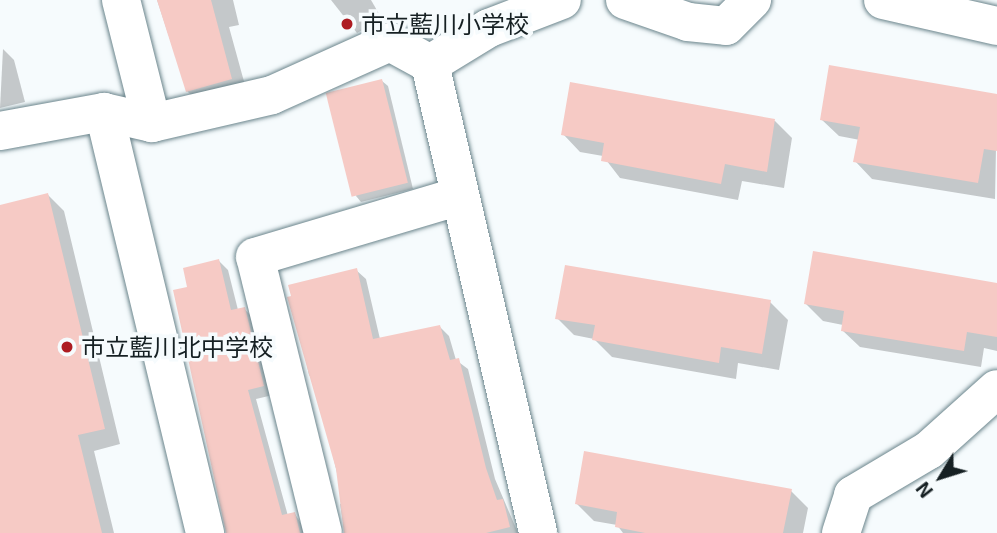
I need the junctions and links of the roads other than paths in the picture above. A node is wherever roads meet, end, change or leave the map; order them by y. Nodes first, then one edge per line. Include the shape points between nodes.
1 (121, 0) edge
2 (562, 0) edge
3 (625, 0) edge
4 (752, 0) edge
5 (883, 0) edge
6 (997, 26) edge
7 (430, 64) junction
8 (104, 112) junction
9 (152, 123) junction
10 (0, 131) edge
11 (459, 196) junction
12 (997, 390) edge
13 (205, 533) edge
14 (323, 533) edge
15 (538, 533) edge
16 (841, 533) edge

1 - 9 street
2 - 7 street via 489,28
3 - 4 street via 688,22 726,26
5 - 6 street
7 - 9 street via 390,42 272,94
7 - 11 street
8 - 9 street
8 - 10 street
8 - 13 street
11 - 14 street via 256,257
11 - 15 street
12 - 16 street via 929,450 853,495

